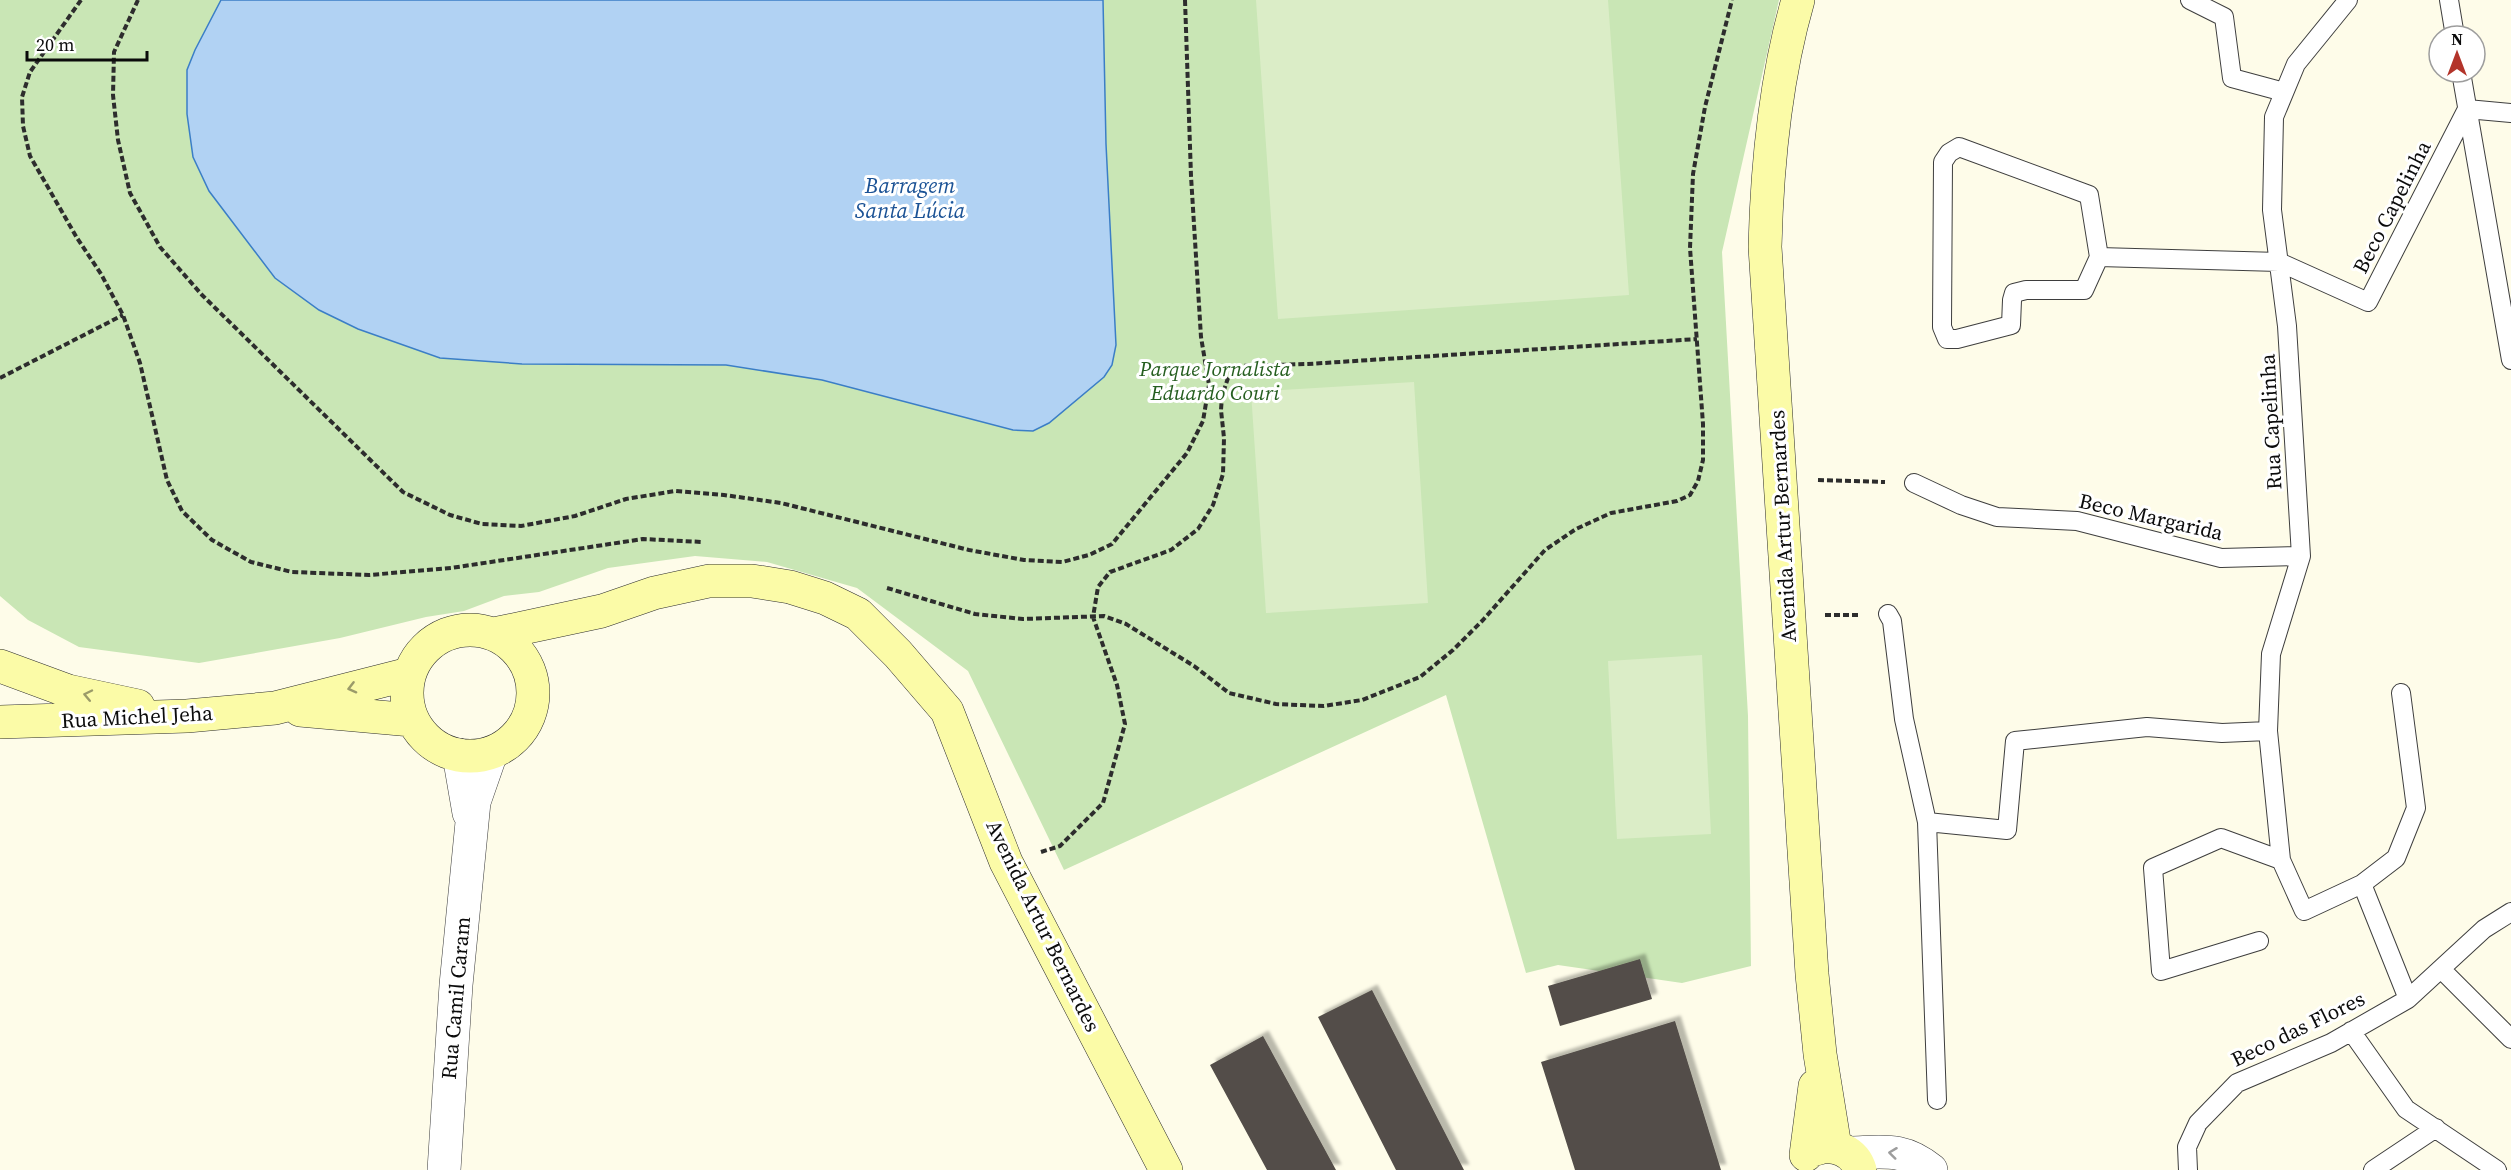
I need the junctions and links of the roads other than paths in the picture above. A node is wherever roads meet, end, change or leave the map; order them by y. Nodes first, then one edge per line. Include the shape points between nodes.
1 (1798, 0) edge
2 (2190, 0) edge
3 (2348, 0) edge
4 (2449, 0) edge
5 (2453, 24) edge
6 (2463, 84) edge
7 (2284, 92) junction
8 (2468, 109) junction
9 (2511, 113) edge
10 (2099, 257) junction
11 (2279, 262) junction
12 (2511, 360) edge
13 (1914, 483) road end
14 (2301, 556) junction
15 (602, 610) junction
16 (1888, 615) road end
17 (494, 634) junction
18 (524, 661) junction
19 (0, 666) edge
20 (409, 674) junction
21 (2401, 693) dead end
22 (275, 708) junction
23 (186, 716) junction
24 (412, 720) junction
25 (0, 722) edge
26 (2268, 731) junction
27 (475, 754) junction
28 (1927, 822) junction
29 (2281, 860) junction
30 (2362, 884) junction
31 (2511, 912) edge
32 (2259, 941) dead end
33 (2441, 969) junction
34 (2408, 999) junction
35 (2350, 1031) junction
36 (2511, 1039) edge
37 (1937, 1100) dead end
38 (2436, 1128) junction
39 (1830, 1159) edge
40 (444, 1170) edge
41 (1166, 1170) edge
42 (1931, 1170) edge
43 (2188, 1170) edge
44 (2373, 1170) edge
45 (2497, 1170) edge

1 - 39 street, Avenida Artur Bernardes via 1773,123 1765,247 1812,974
2 - 7 lane via 2224,17 2232,78
3 - 7 lane, Rua Capelinha via 2296,64
4 - 5 lane
6 - 8 lane
7 - 11 lane, Rua Capelinha via 2274,117 2272,210
8 - 9 lane
8 - 11 lane, Beco Capelinha via 2368,302
8 - 12 lane
10 - 10 lane via 2089,195 1959,147 1948,153 1943,162 1942,327 1947,339 2011,325 2014,293 2084,290
10 - 11 lane
11 - 14 lane, Rua Capelinha via 2287,326
13 - 14 lane, Beco Margarida via 1997,517 2077,521 2220,558
14 - 26 lane, Rua Capelinha via 2271,654
15 - 17 street, Avenida Artur Bernardes
15 - 18 street, Avenida Artur Bernardes
15 - 41 street, Avenida Artur Bernardes via 709,581 752,581 825,598 858,615 898,654 947,711 1006,862
16 - 28 lane via 1892,621 1904,719
17 - 18 street via 511,645
17 - 20 street via 474,630 453,632 426,648
18 - 27 street via 532,678 530,714 507,744
23 -> 19 street via 68,691
20 -> 22 street, Rua Michel Jeha
20 - 24 street via 406,698
21 - 30 lane via 2416,808 2396,858
22 - 23 street, Rua Michel Jeha
22 - 24 street, Rua Michel Jeha
23 - 25 street, Rua Michel Jeha
24 - 27 street via 424,737 440,749
26 - 28 lane via 2222,733 2147,727 2015,741 2007,830
26 - 29 lane, Rua Capelinha
27 - 40 street, Rua Camil Caram
28 - 37 lane
29 - 30 lane, Rua Capelinha via 2304,911
29 - 32 lane via 2220,838 2153,868 2161,971
30 - 34 lane
31 - 33 lane, Beco das Flores via 2484,929
33 - 34 lane, Beco das Flores
33 - 36 lane
34 - 35 lane, Beco das Flores
35 - 38 lane via 2406,1109
35 - 43 lane, Beco das Flores via 2237,1083 2198,1123 2187,1148
38 - 44 lane
38 - 45 lane
42 -> 39 street via 1917,1158 1892,1151

